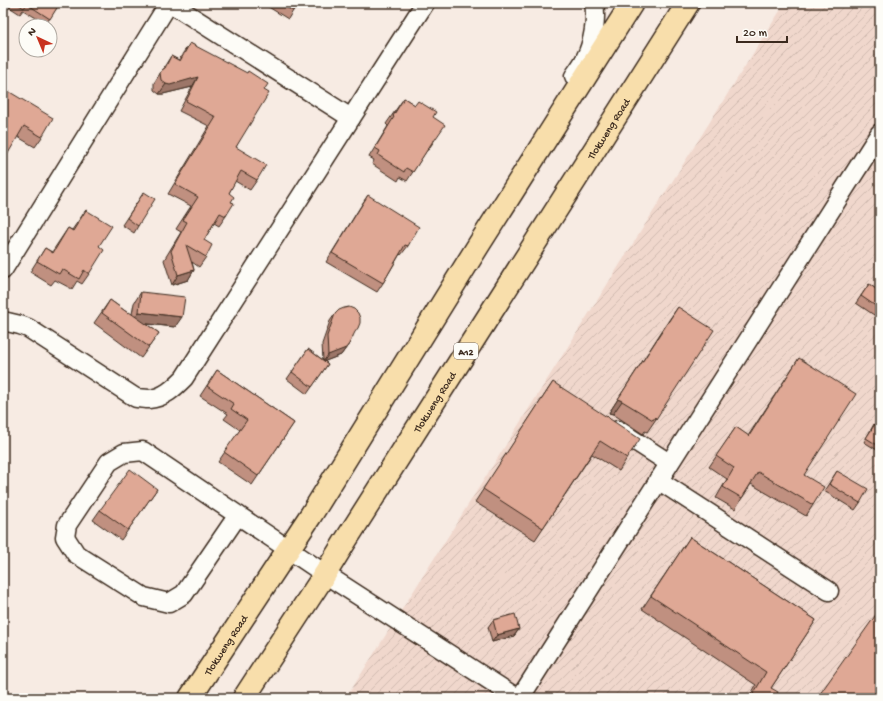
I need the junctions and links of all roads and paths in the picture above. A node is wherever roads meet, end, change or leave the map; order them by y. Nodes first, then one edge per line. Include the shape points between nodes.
1 (170, 3) edge
2 (425, 3) edge
3 (594, 3) edge
4 (632, 3) edge
5 (688, 3) edge
6 (351, 118) junction
7 (880, 133) edge
8 (478, 246) junction
9 (3, 270) edge
10 (3, 321) edge
11 (607, 423) edge
12 (669, 463) junction
13 (658, 480) junction
14 (238, 515) junction
15 (288, 549) junction
16 (325, 574) junction
17 (829, 591) dead end
18 (190, 698) edge
19 (244, 698) edge
20 (518, 698) edge

1 - 6 street
1 - 9 street
2 - 6 street
3 - 8 street via 593,35 585,58 528,149 486,223
4 - 8 main road, Tlokweng Road
5 - 16 main road, Tlokweng Road / A12
6 - 10 street via 184,378 162,396 136,398 28,328
7 - 12 street
8 - 15 main road, Tlokweng Road
11 - 12 street
12 - 13 street
13 - 17 street
13 - 20 street
14 - 14 street via 184,594 169,602 144,597 76,554 65,536 67,525 109,462 124,453 143,451
14 - 15 street
15 - 16 street
15 - 18 main road, Tlokweng Road
16 - 19 main road, Tlokweng Road / A12
16 - 20 street

